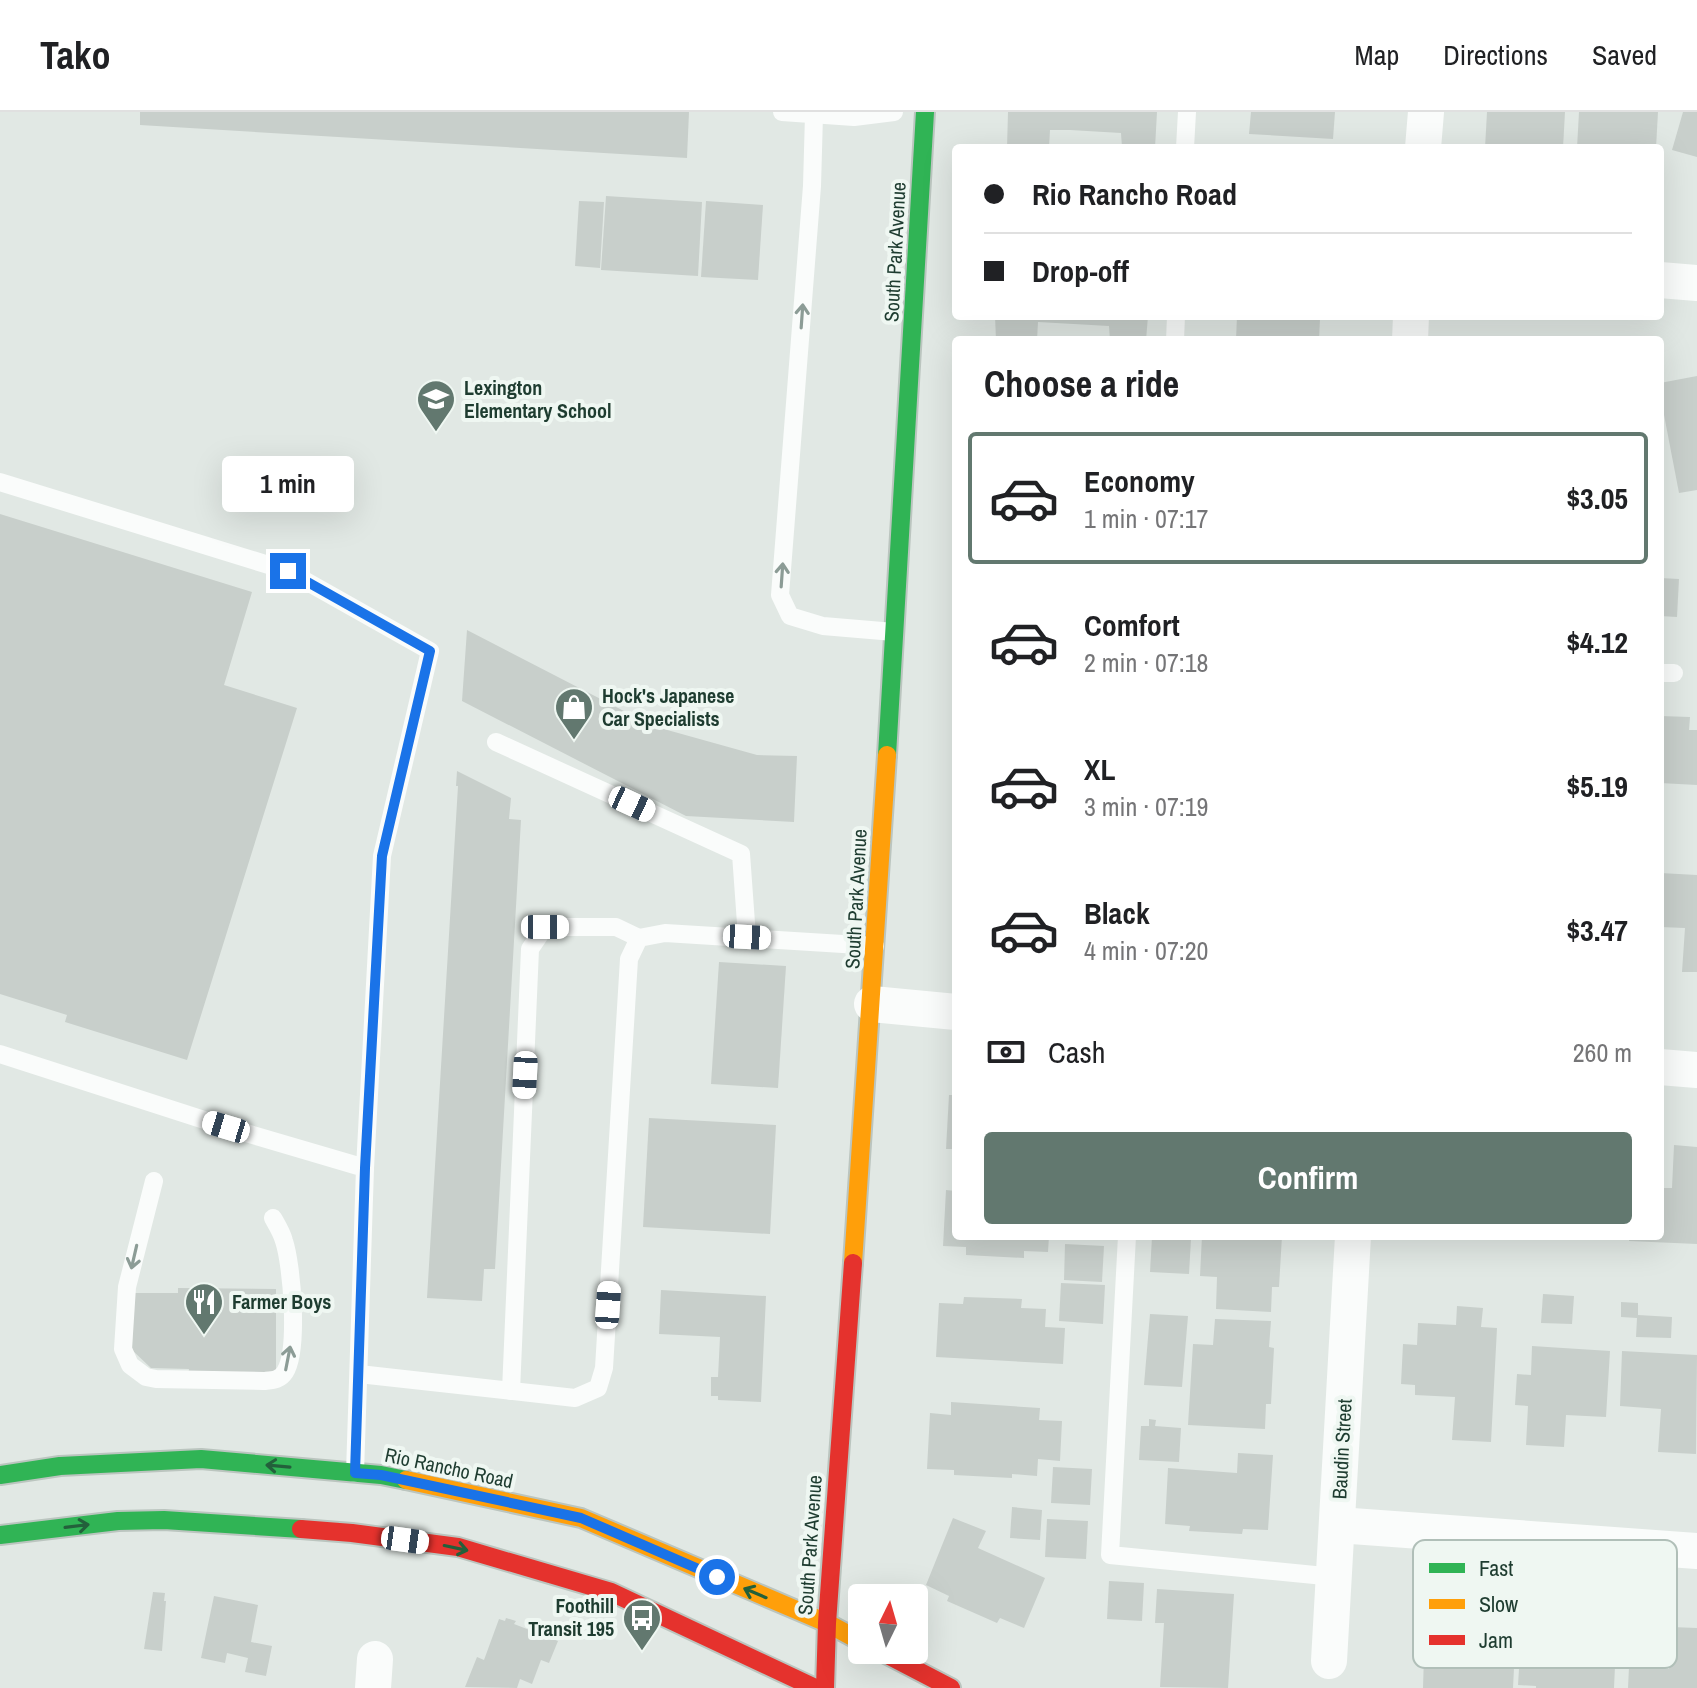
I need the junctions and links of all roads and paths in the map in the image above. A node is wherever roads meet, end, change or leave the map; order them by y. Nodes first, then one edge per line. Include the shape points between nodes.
1 (782, 112) edge
2 (894, 112) edge
3 (925, 112) edge
4 (1187, 112) edge
5 (1426, 112) edge
6 (814, 115) junction
7 (1185, 144) edge
8 (1423, 144) edge
9 (1664, 280) edge
10 (1697, 283) edge
11 (0, 482) edge
12 (894, 632) junction
13 (496, 742) dead end
14 (747, 937) junction
15 (639, 938) junction
16 (875, 946) junction
17 (872, 1004) junction
18 (952, 1012) edge
19 (0, 1054) edge
20 (1664, 1067) edge
21 (1697, 1070) edge
22 (365, 1168) junction
23 (154, 1181) dead end
24 (273, 1218) dead end
25 (1127, 1240) edge
26 (1353, 1240) edge
27 (359, 1374) junction
28 (511, 1391) junction
29 (0, 1475) edge
30 (355, 1480) junction
31 (1338, 1525) junction
32 (0, 1535) edge
33 (1545, 1540) edge
34 (1677, 1550) edge
35 (1697, 1551) edge
36 (1335, 1577) junction
37 (827, 1623) junction
38 (848, 1634) edge
39 (1329, 1661) dead end
40 (905, 1664) edge
41 (815, 1688) edge
42 (825, 1688) edge
43 (951, 1688) edge

1 - 6 lane
2 - 6 lane
3 - 12 main road, South Park Avenue
4 - 7 lane
5 - 8 street
12 -> 6 lane via 823,626 790,616 780,595
9 - 10 street
11 - 22 lane via 288,571 430,651 382,856
12 - 16 main road, South Park Avenue
13 - 14 lane via 741,854
14 - 15 lane via 665,933
14 - 16 lane
15 - 28 lane via 629,959 604,1368 598,1388 575,1398
15 - 28 lane via 616,927 545,927 530,949
16 - 17 main road, South Park Avenue
17 - 18 street
17 - 37 main road, South Park Avenue
19 - 22 lane
20 - 21 street
22 - 27 lane
23 -> 24 lane via 127,1287 123,1349 130,1365 146,1377 264,1381 285,1373 293,1295 284,1240
25 - 36 lane via 1110,1555
26 - 31 street, Baudin Street
27 - 28 lane
27 - 30 lane
30 -> 29 main road, Rio Rancho Road via 201,1459 60,1466
37 -> 30 main road, Rio Rancho Road via 581,1518 381,1475
31 - 33 street
31 - 36 street, Baudin Street
32 -> 41 main road via 118,1521 352,1525 458,1547 611,1592
34 - 35 street
36 - 39 street, Baudin Street
37 - 38 main road, Rio Rancho Road
37 - 42 main road, South Park Avenue
40 - 43 main road

